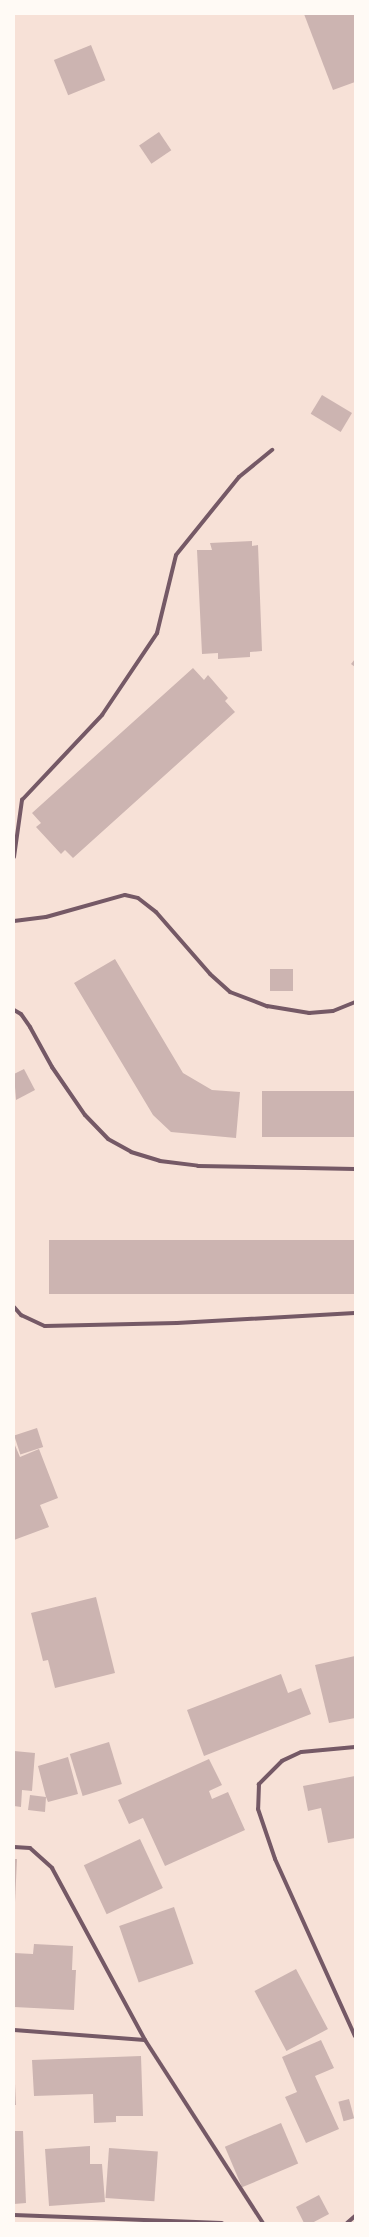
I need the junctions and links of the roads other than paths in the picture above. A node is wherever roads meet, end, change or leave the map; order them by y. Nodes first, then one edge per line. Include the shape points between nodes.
1 (272, 450) dead end
2 (14, 857) edge
3 (14, 921) edge
4 (355, 1002) edge
5 (14, 1010) edge
6 (355, 1169) edge
7 (14, 1307) edge
8 (355, 1313) edge
9 (355, 1748) edge
10 (14, 1847) edge
11 (14, 2030) edge
12 (355, 2036) edge
13 (145, 2040) junction
14 (14, 2216) edge
15 (355, 2216) edge
16 (222, 2223) edge
17 (263, 2223) edge
18 (347, 2223) edge

1 - 2 street via 239,477 176,556 157,633 102,715 22,800
3 - 4 street via 46,917 126,895 138,898 156,912 210,974 230,992 267,1006 309,1013 333,1012
5 - 6 street via 21,1014 30,1027 52,1067 85,1115 108,1139 131,1152 160,1161 198,1166
7 - 8 street via 21,1315 45,1326 177,1323
9 - 12 street via 301,1752 282,1761 259,1784 258,1809 275,1859
10 - 13 street via 30,1848 52,1868
11 - 13 street
13 - 17 street
14 - 16 street
15 - 18 street

